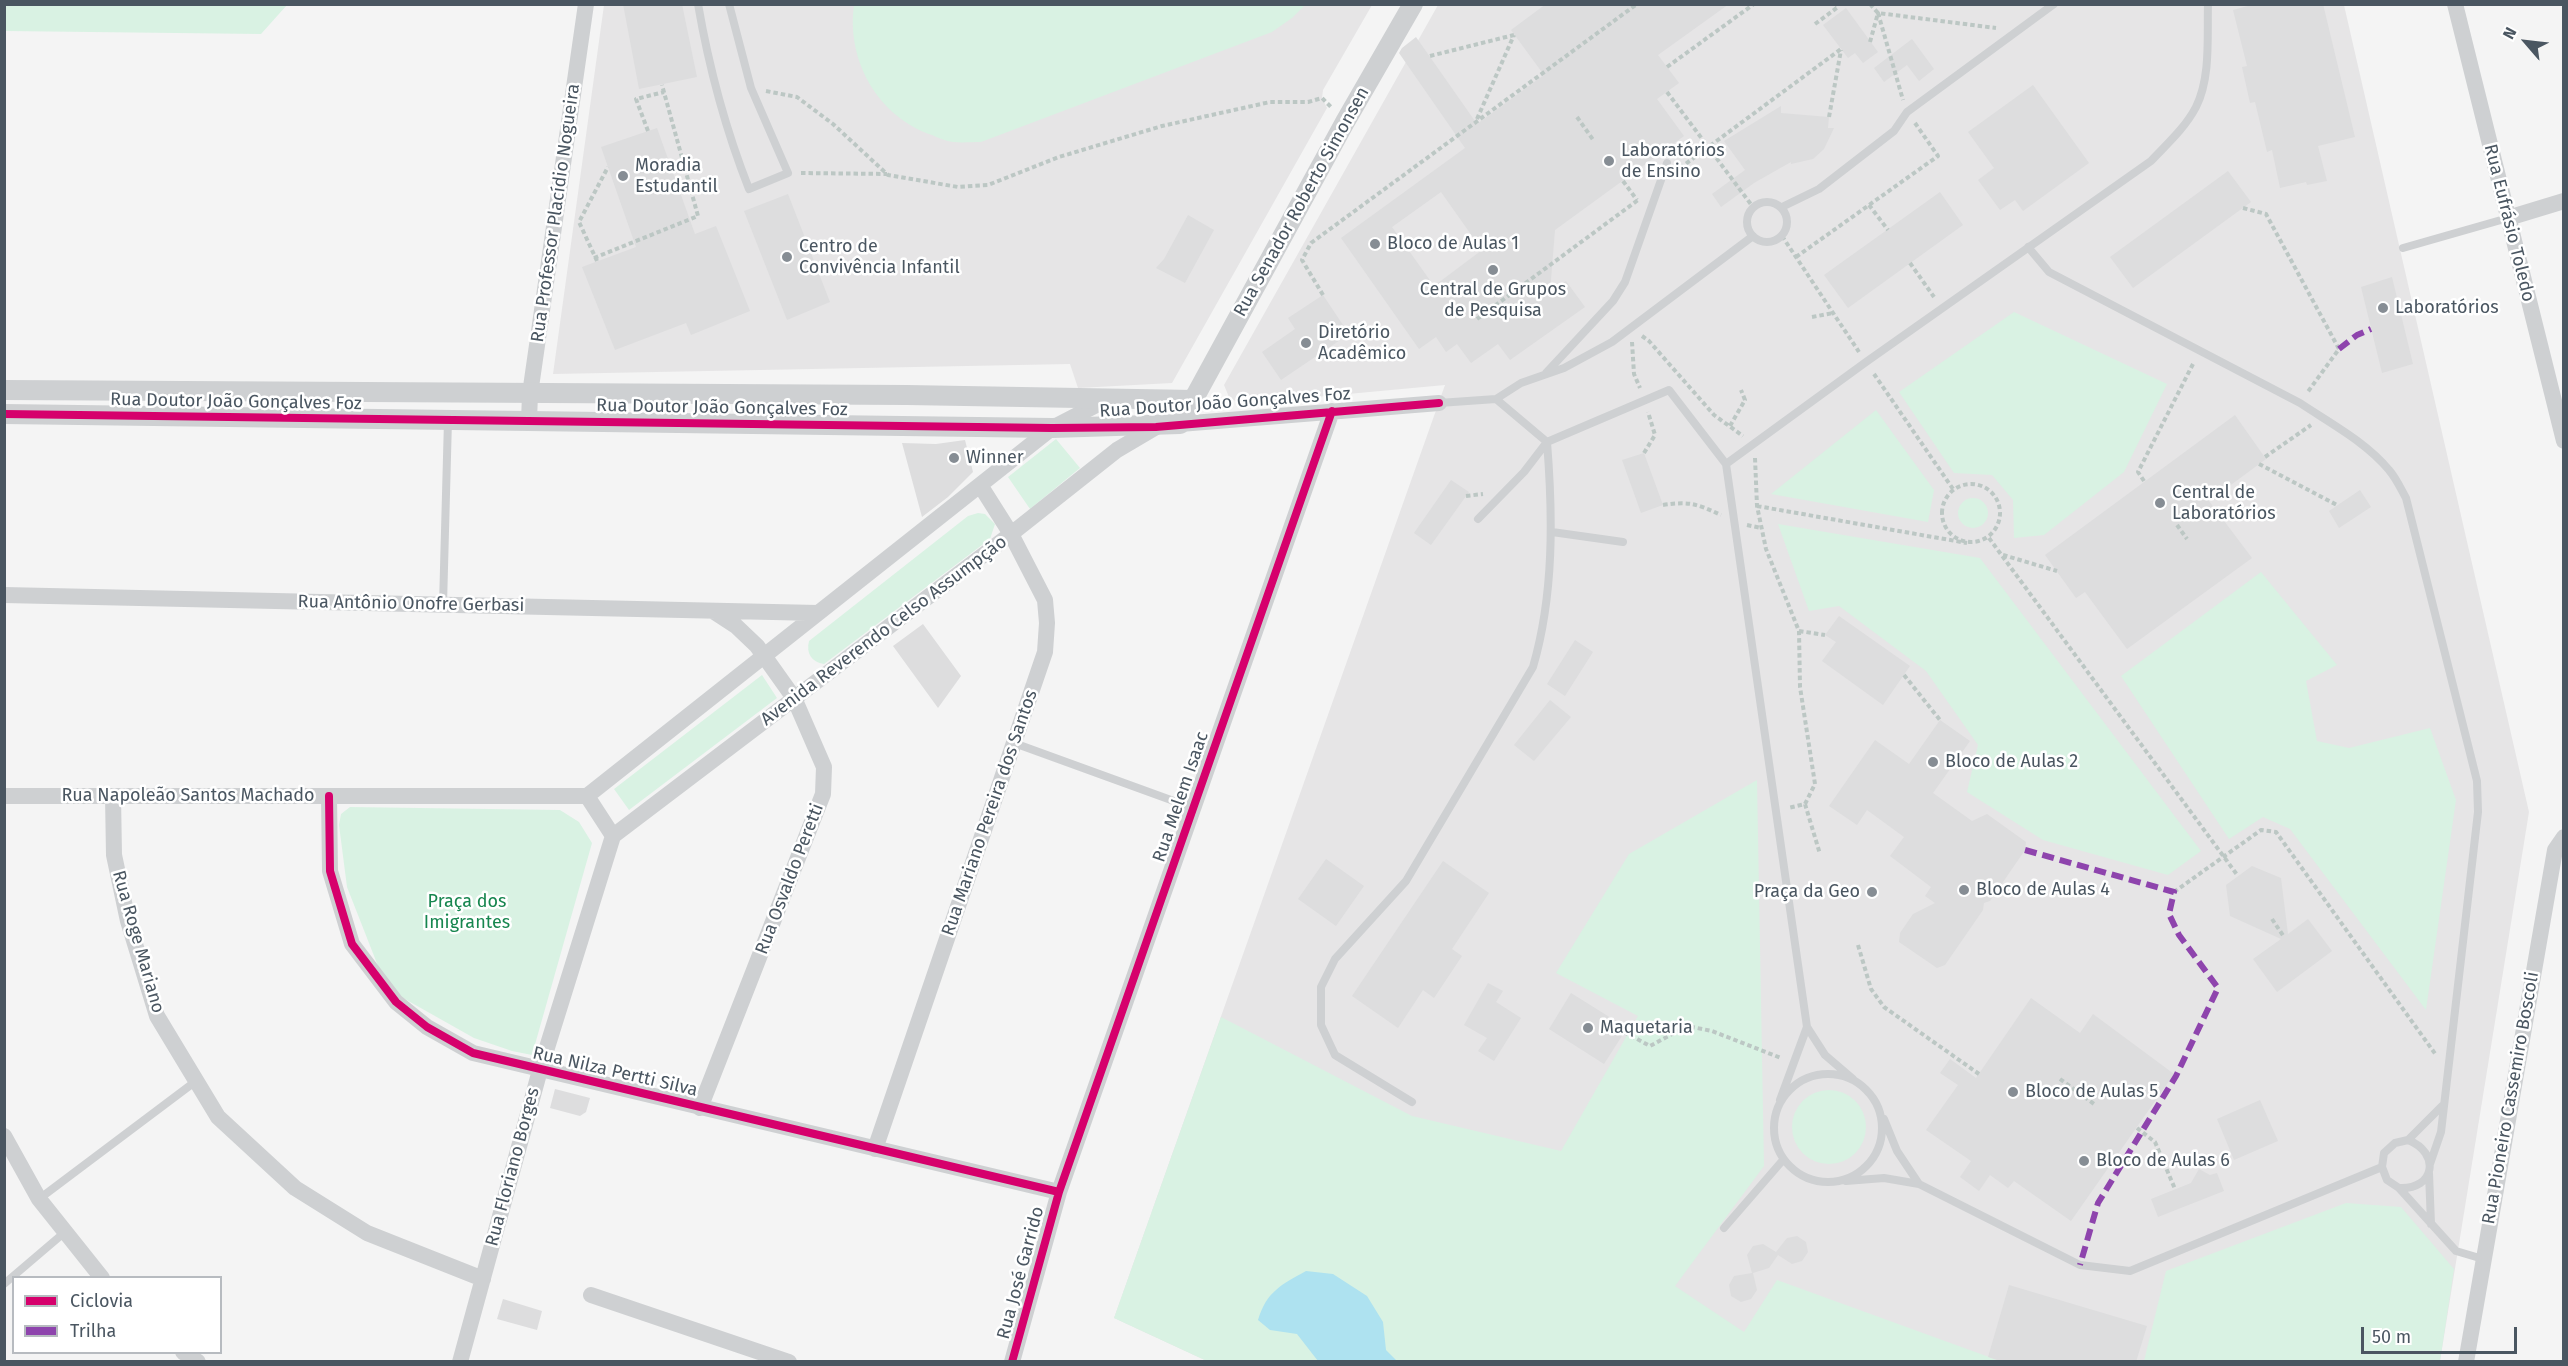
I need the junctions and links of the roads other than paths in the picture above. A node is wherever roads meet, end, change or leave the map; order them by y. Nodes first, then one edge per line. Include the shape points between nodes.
1 (586, 4) edge
2 (698, 4) edge
3 (729, 4) edge
4 (1413, 4) edge
5 (2054, 4) edge
6 (2208, 4) edge
7 (2455, 4) edge
8 (1666, 163) dead end
9 (2564, 201) edge
10 (1782, 207) junction
11 (2508, 218) junction
12 (1753, 236) junction
13 (2028, 247) junction
14 (2403, 248) dead end
15 (1544, 375) junction
16 (4, 390) edge
17 (530, 394) junction
18 (1110, 398) junction
19 (1496, 399) junction
20 (1194, 400) junction
21 (1439, 403) joint
22 (1332, 411) junction
23 (4, 414) edge
24 (448, 420) junction
25 (529, 421) junction
26 (1219, 421) junction
27 (1180, 424) junction
28 (1156, 427) junction
29 (1052, 428) junction
30 (2564, 441) edge
31 (1547, 442) junction
32 (1726, 464) junction
33 (980, 484) junction
34 (1478, 519) dead end
35 (1552, 532) junction
36 (1011, 534) junction
37 (1623, 542) dead end
38 (4, 595) edge
39 (443, 605) junction
40 (712, 611) junction
41 (818, 613) junction
42 (764, 656) junction
43 (794, 698) junction
44 (1014, 743) junction
45 (4, 796) edge
46 (113, 796) junction
47 (328, 796) junction
48 (587, 796) junction
49 (1193, 808) junction
50 (613, 836) junction
51 (2564, 837) edge
52 (1807, 1027) junction
53 (540, 1070) junction
54 (1853, 1079) junction
55 (196, 1081) junction
56 (1412, 1102) dead end
57 (1779, 1104) junction
58 (2442, 1106) junction
59 (700, 1108) junction
60 (1881, 1112) junction
61 (4, 1136) edge
62 (2408, 1140) junction
63 (875, 1149) junction
64 (1783, 1160) junction
65 (2382, 1167) junction
66 (2430, 1168) junction
67 (1846, 1181) junction
68 (1919, 1184) junction
69 (2399, 1188) junction
70 (1059, 1192) junction
71 (39, 1199) junction
72 (2431, 1224) junction
73 (1724, 1228) dead end
74 (65, 1232) junction
75 (2483, 1259) junction
76 (13, 1276) edge
77 (100, 1276) edge
78 (483, 1279) junction
79 (591, 1295) dead end
80 (185, 1354) edge
81 (198, 1362) edge
82 (460, 1362) edge
83 (789, 1362) edge
84 (1012, 1362) edge
85 (2466, 1362) edge

1 - 17 street, Rua Professor Placídio Nogueira
2 - 3 lane via 715,91 749,189 788,173 751,88
4 - 20 street, Rua Senador Roberto Simonsen
5 - 10 lane via 1907,112 1894,131 1819,189
6 - 13 lane via 2206,72 2197,105 2180,132 2151,161
7 - 11 street, Rua Eufrásio Toledo
8 - 15 lane via 1625,282 1613,301
9 - 11 street
10 - 12 lane via 1767,201 1753,207 1747,222
10 - 12 lane via 1788,222 1782,236 1767,242
11 - 14 lane
11 - 30 street, Rua Eufrásio Toledo
12 - 15 lane via 1631,329 1564,368
13 - 32 lane
13 - 58 lane via 2049,272 2323,418 2360,443 2389,470 2406,498 2478,781 2478,812
15 - 19 lane via 1521,383
16 - 17 street, Rua Doutor João Gonçalves Foz
17 - 18 street, Rua Doutor João Gonçalves Foz
17 - 25 street, Rua Professor Placídio Nogueira
18 - 20 street, Rua Doutor João Gonçalves Foz
18 - 29 street
19 - 21 lane
19 - 31 lane
20 - 26 street, Rua Doutor João Gonçalves Foz
20 - 27 street, Rua Senador Roberto Simonsen
21 - 22 street, Rua Doutor João Gonçalves Foz
22 - 26 street, Rua Doutor João Gonçalves Foz
22 - 49 street, Rua Melem Isaac
23 - 24 street, Rua Doutor João Gonçalves Foz
24 - 25 street, Rua Doutor João Gonçalves Foz
24 - 39 lane
25 - 29 street, Rua Doutor João Gonçalves Foz
26 - 27 street, Rua Doutor João Gonçalves Foz
27 - 28 street, Rua Doutor João Gonçalves Foz
28 - 29 street, Rua Doutor João Gonçalves Foz
28 - 36 street, Avenida Reverendo Celso Assumpção via 1117,450
29 - 33 street
31 - 32 lane via 1669,390
31 - 34 lane
31 - 35 lane
32 - 52 lane
33 - 36 street, Rua Mariano Pereira dos Santos
33 - 41 street
35 - 37 lane
35 - 56 lane via 1544,630 1533,667 1406,881 1335,959 1321,987 1321,1025 1335,1055
36 - 43 street, Avenida Reverendo Celso Assumpção
36 - 44 street, Rua Mariano Pereira dos Santos via 1045,600 1047,623 1045,652
38 - 39 street, Rua Antônio Onofre Gerbasi
39 - 40 street, Rua Antônio Onofre Gerbasi
40 - 41 street, Rua Antônio Onofre Gerbasi
40 - 42 street, Rua Osvaldo Peretti via 736,626
41 - 42 street
42 - 43 street, Rua Osvaldo Peretti
42 - 48 street
43 - 50 street, Avenida Reverendo Celso Assumpção
43 - 59 street, Rua Osvaldo Peretti via 824,767 823,794
44 - 49 lane
44 - 63 street, Rua Mariano Pereira dos Santos
45 - 46 street, Rua Napoleão Santos Machado
46 - 47 street, Rua Napoleão Santos Machado
46 - 55 street, Rua Roge Mariano via 114,855 128,921 157,1016
47 - 48 street, Rua Napoleão Santos Machado
47 - 53 street, Rua Nilza Pertti Silva via 330,871 352,944 396,1002 428,1028 473,1053
48 - 50 street
49 - 70 street, Rua Melem Isaac
50 - 53 street, Rua Floriano Borges
51 - 75 street, Rua Pioneiro Cassemiro Boscoli via 2555,850
52 - 54 lane via 1825,1055
52 - 57 lane
53 - 59 street, Rua Nilza Pertti Silva
53 - 78 street, Rua Floriano Borges
54 - 57 lane via 1829,1073 1799,1082
54 - 60 lane via 1870,1092
55 - 71 lane
55 - 78 street, Rua Roge Mariano via 218,1117 295,1188 367,1233
57 - 64 lane via 1773,1133
58 - 62 lane
58 - 66 lane via 2441,1132
59 - 63 street, Rua Nilza Pertti Silva
60 - 67 lane via 1882,1141 1870,1164
60 - 68 lane via 1897,1151
61 - 71 street
62 - 65 lane via 2395,1143 2385,1153
62 - 66 lane via 2420,1144
63 - 70 street, Rua Nilza Pertti Silva
64 - 67 lane via 1797,1174 1819,1183
64 - 73 lane
65 - 68 lane via 2130,1271 2080,1265
65 - 69 lane via 2387,1180
66 - 69 lane via 2418,1186
66 - 72 lane
67 - 68 lane via 1884,1178
69 - 72 lane
70 - 84 street, Rua José Garrido
71 - 74 street
72 - 75 lane via 2456,1251
74 - 76 lane
74 - 77 street
75 - 85 street, Rua Pioneiro Cassemiro Boscoli
78 - 82 street, Rua Floriano Borges
79 - 83 street
80 - 81 street

